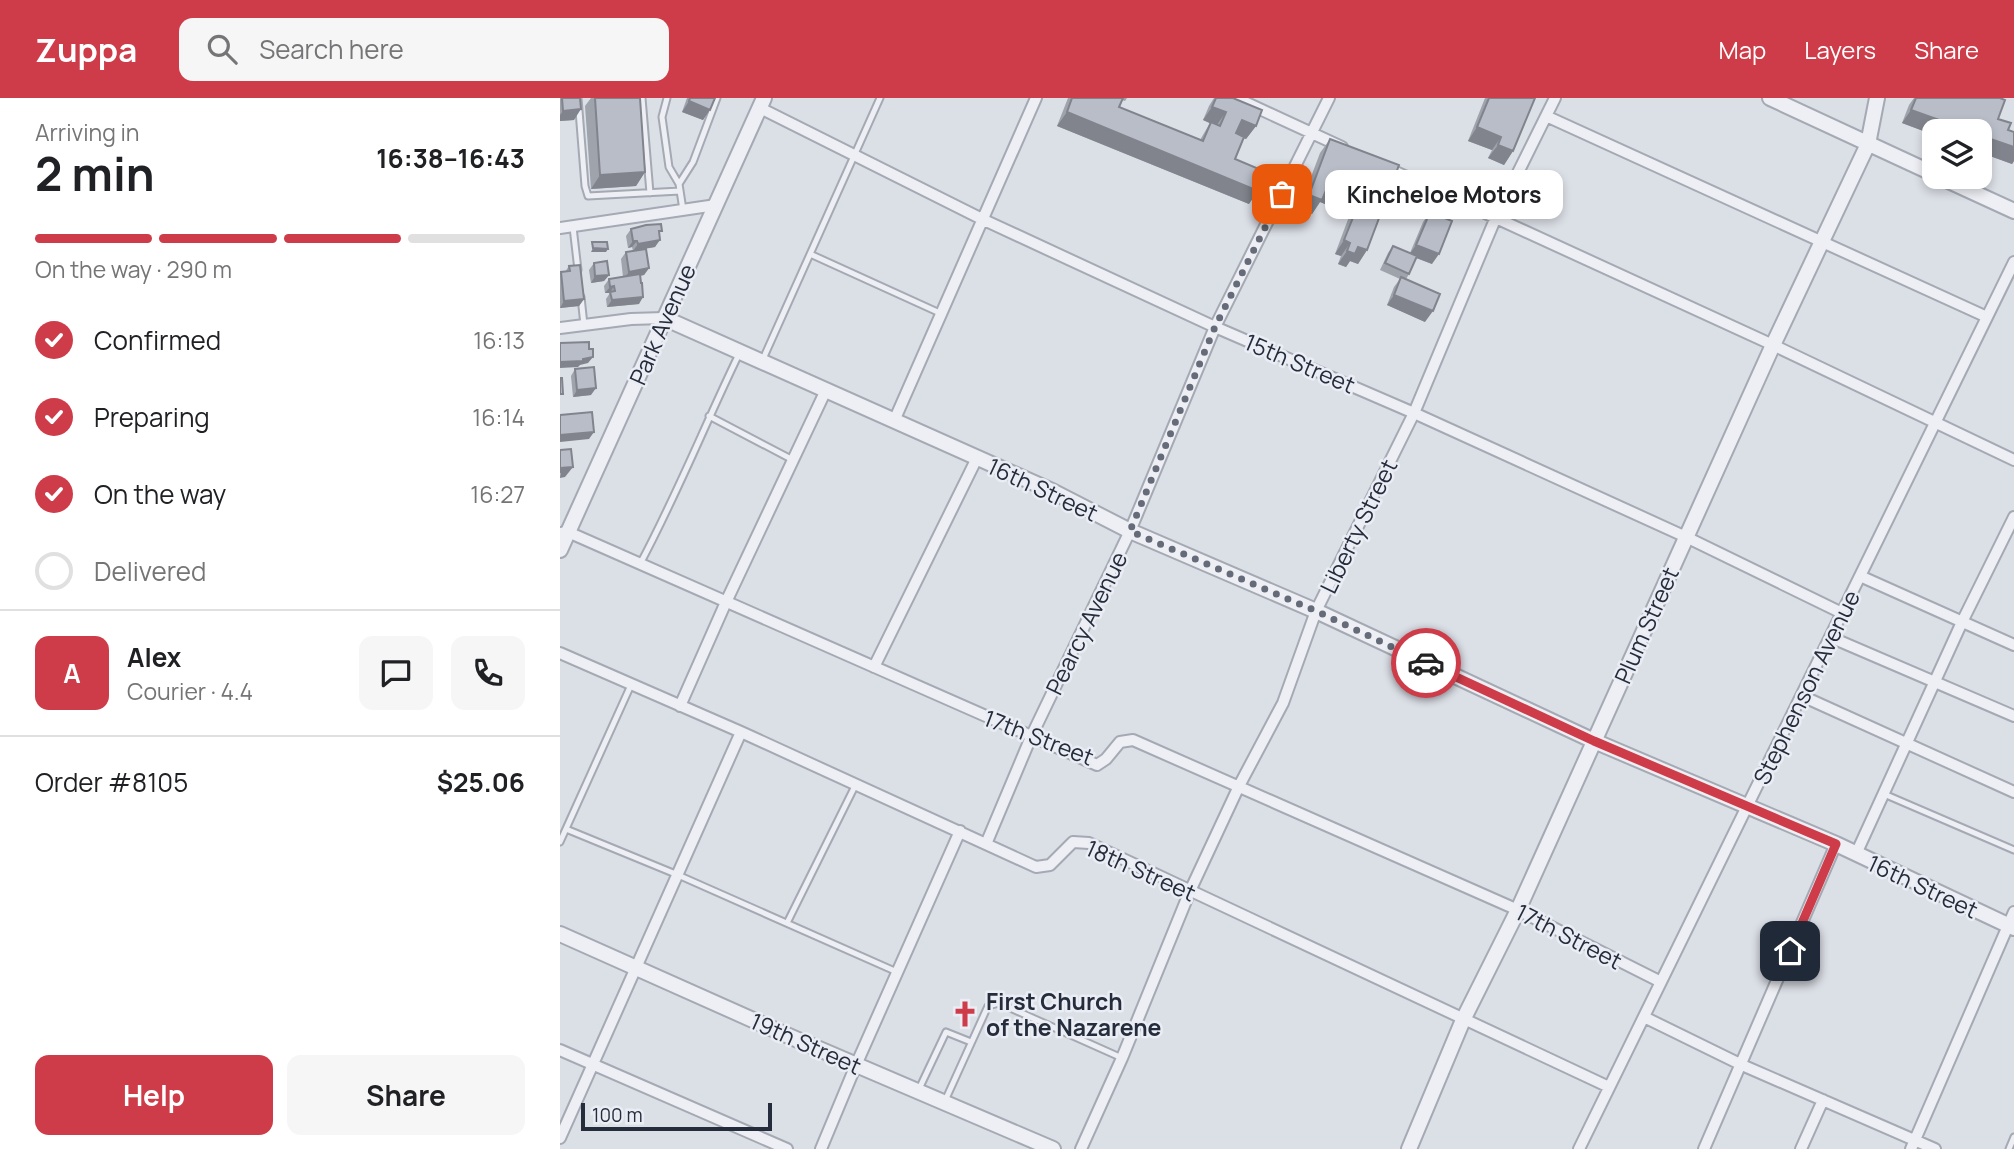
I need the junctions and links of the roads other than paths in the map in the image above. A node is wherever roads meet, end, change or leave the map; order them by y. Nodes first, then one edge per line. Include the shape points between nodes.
1 (578, 98) edge
2 (642, 98) edge
3 (667, 98) edge
4 (717, 98) edge
5 (880, 98) edge
6 (1036, 98) edge
7 (1236, 98) edge
8 (1329, 98) edge
9 (1555, 98) edge
10 (1770, 98) edge
11 (1877, 98) edge
12 (762, 103) edge
13 (1546, 116) junction
14 (1313, 133) junction
15 (1868, 144) junction
16 (1350, 150) edge
17 (855, 155) junction
18 (1374, 162) edge
19 (1922, 169) edge
20 (679, 187) junction
21 (1966, 189) edge
22 (650, 193) junction
23 (716, 205) junction
24 (683, 210) junction
25 (2014, 211) edge
26 (1496, 217) junction
27 (984, 220) junction
28 (573, 226) junction
29 (560, 228) edge
30 (1821, 243) junction
31 (810, 254) junction
32 (2014, 262) edge
33 (579, 276) edge
34 (580, 287) edge
35 (942, 314) junction
36 (1987, 317) junction
37 (664, 318) junction
38 (584, 325) junction
39 (1215, 327) junction
40 (560, 328) edge
41 (1773, 345) junction
42 (740, 352) junction
43 (762, 362) junction
44 (826, 390) junction
45 (1414, 413) junction
46 (709, 416) junction
47 (894, 421) junction
48 (1935, 423) junction
49 (977, 458) junction
50 (793, 460) junction
51 (2014, 460) edge
52 (2014, 517) edge
53 (1130, 531) junction
54 (563, 534) edge
55 (1686, 537) junction
56 (560, 550) edge
57 (640, 564) junction
58 (1860, 576) junction
59 (726, 602) junction
60 (1316, 611) junction
61 (1842, 613) junction
62 (1962, 622) junction
63 (1830, 637) junction
64 (2014, 645) edge
65 (560, 653) edge
66 (874, 667) junction
67 (1935, 681) junction
68 (632, 685) junction
69 (1801, 696) junction
70 (680, 706) junction
71 (2014, 716) edge
72 (741, 732) junction
73 (1031, 737) junction
74 (1594, 741) junction
75 (1907, 743) junction
76 (856, 784) junction
77 (1239, 786) junction
78 (2014, 792) edge
79 (1884, 794) junction
80 (1748, 806) junction
81 (566, 828) junction
82 (960, 831) junction
83 (560, 842) edge
84 (986, 844) junction
85 (1836, 844) junction
86 (2014, 850) edge
87 (1856, 854) junction
88 (678, 875) junction
89 (1190, 891) junction
90 (1518, 910) junction
91 (2012, 921) edge
92 (787, 923) junction
93 (560, 934) edge
94 (637, 967) junction
95 (898, 972) junction
96 (1661, 982) junction
97 (1644, 1017) junction
98 (1463, 1020) junction
99 (971, 1042) junction
100 (560, 1050) edge
101 (1122, 1058) junction
102 (593, 1065) junction
103 (856, 1065) junction
104 (1742, 1065) junction
105 (1609, 1087) junction
106 (918, 1091) junction
107 (1823, 1100) junction
108 (944, 1103) junction
109 (2014, 1137) edge
110 (560, 1138) edge
111 (1913, 1145) edge
112 (787, 1149) edge
113 (821, 1149) edge
114 (1053, 1149) edge
115 (1081, 1149) edge
116 (1409, 1149) edge
117 (1579, 1149) edge
118 (1704, 1149) edge
119 (1801, 1149) edge
120 (1935, 1149) edge
121 (2009, 1149) edge

1 - 22 lane via 588,196
2 - 22 lane
3 - 20 lane via 662,117 669,167
4 - 20 lane
5 - 17 lane
6 - 27 street
7 - 14 street
8 - 14 street, Pearcy Avenue
9 - 13 street, Liberty Street
10 - 15 street
11 - 15 street, Plum Street
12 - 17 street, 15th Street
12 - 23 street, Park Avenue
13 - 26 street, Liberty Street
13 - 30 street
14 - 16 street
14 - 39 street, Pearcy Avenue
15 - 19 street
15 - 30 street, Plum Street
17 - 27 street, 15th Street
17 - 31 lane
18 - 26 street
20 - 22 lane
20 - 24 lane
21 - 25 street
23 - 24 street
23 - 37 street, Park Avenue
24 - 28 street
26 - 41 street
26 - 45 street, Liberty Street
27 - 35 street
27 - 39 street, 15th Street
28 - 29 street
28 - 33 lane
30 - 36 street
30 - 41 street, Plum Street
31 - 35 lane
31 - 43 lane
32 - 36 street, Stephenson Avenue
34 - 38 lane
35 - 47 street
36 - 48 street, Stephenson Avenue
37 - 38 street, 16th Street
37 - 42 street, 16th Street
37 - 54 street, Park Avenue
38 - 40 street, 16th Street
39 - 45 street, 15th Street
39 - 53 street, Pearcy Avenue
41 - 48 street
41 - 55 street, Plum Street
42 - 43 street, 16th Street
42 - 46 lane
43 - 44 street, 16th Street
44 - 47 street, 16th Street
44 - 50 street
45 - 55 street, 15th Street
45 - 60 street, Liberty Street
46 - 50 lane
46 - 57 lane
47 - 49 street, 16th Street
48 - 51 street
48 - 58 street, Stephenson Avenue
49 - 53 street, 16th Street
49 - 66 street
50 - 59 street
52 - 62 street
53 - 60 street, 16th Street
53 - 73 street, Pearcy Avenue
54 - 56 street, Park Avenue
54 - 57 street, 17th Street
55 - 61 street, 15th Street
55 - 74 street, Plum Street
57 - 59 street, 17th Street
58 - 61 street, Stephenson Avenue
58 - 62 street
59 - 66 street, 17th Street
59 - 70 street
60 - 74 street, 16th Street
60 - 77 street, Liberty Street via 1283,703
61 - 63 street, Stephenson Avenue
62 - 64 street
62 - 67 street
63 - 67 street
63 - 69 street, Stephenson Avenue
65 - 68 street, 18th Street
66 - 73 street, 17th Street
67 - 71 street
67 - 75 street
68 - 70 street, 18th Street
68 - 81 lane
69 - 75 street
69 - 80 street, Stephenson Avenue
70 - 72 street, 18th Street
72 - 76 street, 18th Street
72 - 88 street
73 - 77 street, 17th Street via 1097,765 1120,742 1133,740
73 - 84 street, Pearcy Avenue
74 - 80 street, 16th Street
74 - 90 street, Plum Street
75 - 78 street
75 - 79 street
76 - 82 street, 18th Street
76 - 92 lane
77 - 89 street, Liberty Street
77 - 90 street, 17th Street
79 - 86 lane
79 - 87 street
80 - 85 street, 16th Street
80 - 96 street, Stephenson Avenue
81 - 83 lane
81 - 88 lane
82 - 84 street, 18th Street
82 - 95 street
84 - 89 street, 18th Street via 1036,867 1050,865 1073,842 1089,843
85 - 87 street, 16th Street
85 - 104 street
87 - 91 street, 16th Street
88 - 92 lane
88 - 94 street
89 - 98 street, 18th Street
89 - 101 street, Liberty Street
90 - 96 street, 17th Street
90 - 98 street, Plum Street
91 - 111 street
92 - 95 lane
93 - 94 street, 19th Street
94 - 102 street
94 - 103 street, 19th Street
95 - 103 street
96 - 97 street, Stephenson Avenue
97 - 104 street
97 - 105 street, Stephenson Avenue
98 - 105 street, 18th Street
98 - 116 street, Plum Street
99 - 101 lane via 988,1006 999,1003
99 - 106 lane via 946,1032
99 - 108 lane
100 - 102 street
101 - 115 street, Liberty Street
102 - 110 street
102 - 112 street
103 - 106 street, 19th Street
103 - 113 street
104 - 107 street
104 - 118 street
105 - 117 street, Stephenson Avenue
106 - 108 street, 19th Street
107 - 111 street
107 - 119 street
108 - 114 street, 19th Street
109 - 121 lane
111 - 120 street

